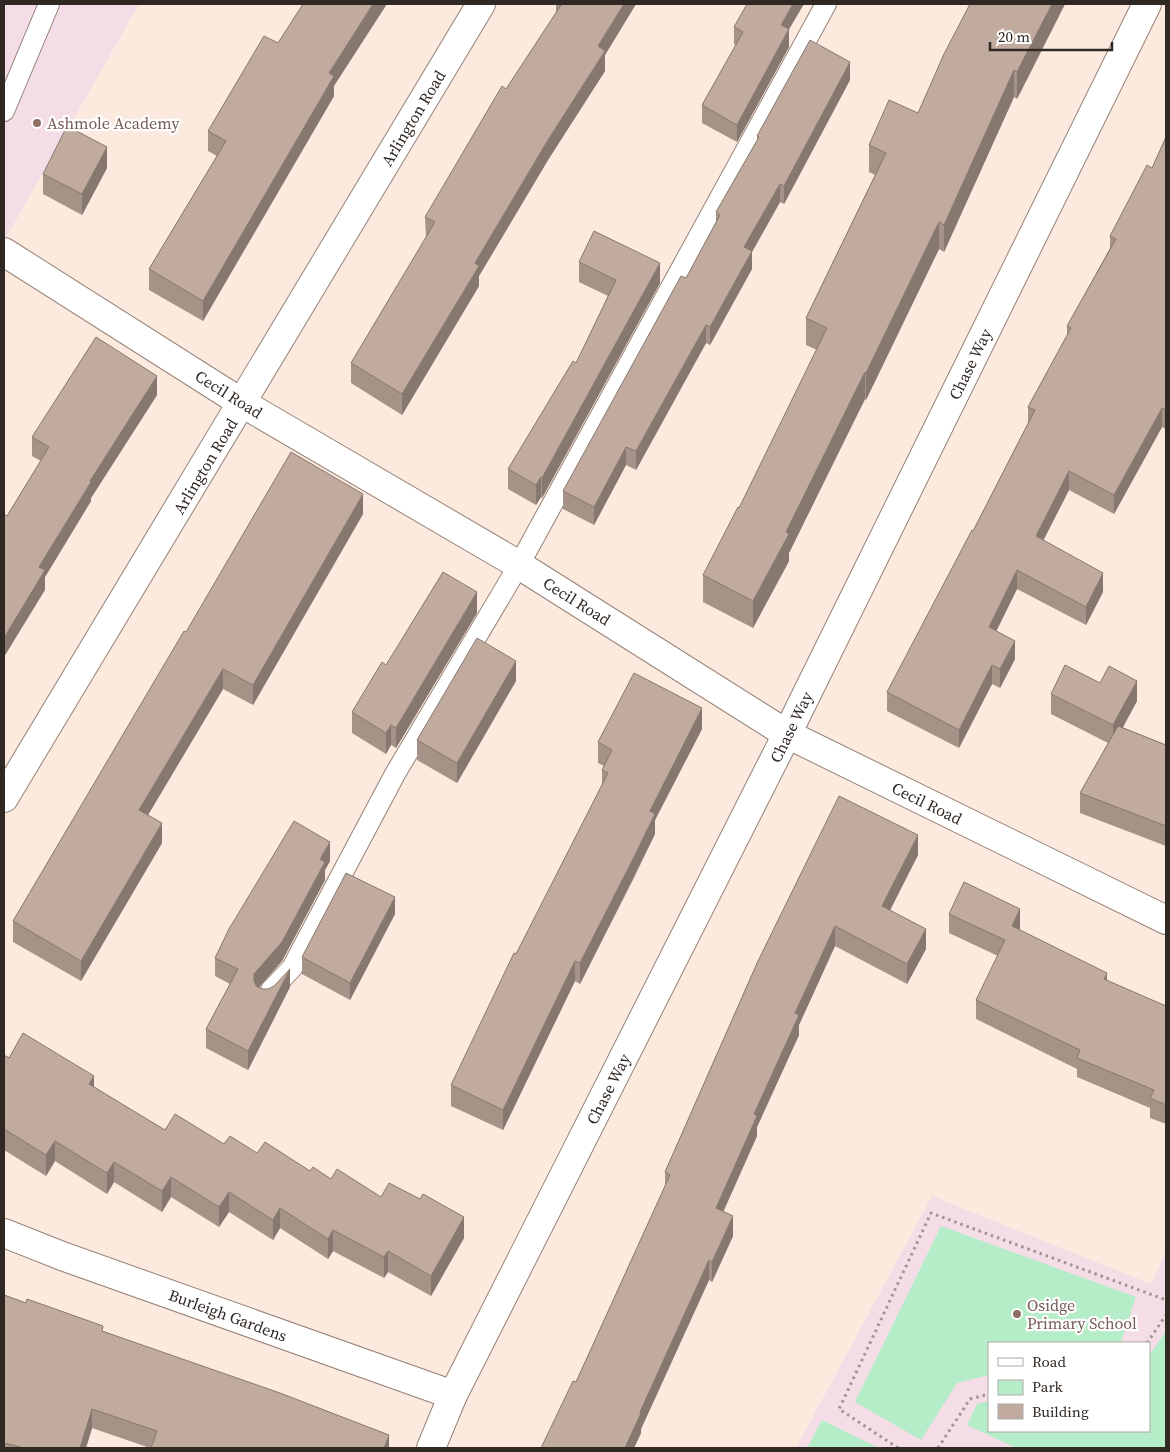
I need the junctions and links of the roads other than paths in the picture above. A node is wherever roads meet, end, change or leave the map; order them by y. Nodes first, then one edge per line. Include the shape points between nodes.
1 (49, 4) edge
2 (481, 4) edge
3 (826, 4) edge
4 (1147, 4) edge
5 (4, 111) edge
6 (4, 252) edge
7 (242, 403) junction
8 (519, 565) junction
9 (787, 734) junction
10 (4, 798) edge
11 (1166, 920) edge
12 (266, 996) edge
13 (4, 1233) edge
14 (454, 1395) junction
15 (431, 1448) edge

1 - 5 lane
2 - 7 street, Arlington Road
3 - 8 lane
4 - 9 street, Chase Way
6 - 7 street, Cecil Road
7 - 8 street, Cecil Road
7 - 10 street, Arlington Road
8 - 9 street, Cecil Road
8 - 12 lane via 395,774 292,968
9 - 11 street, Cecil Road
9 - 14 street, Chase Way
13 - 14 street, Burleigh Gardens
14 - 15 street, Chase Way

